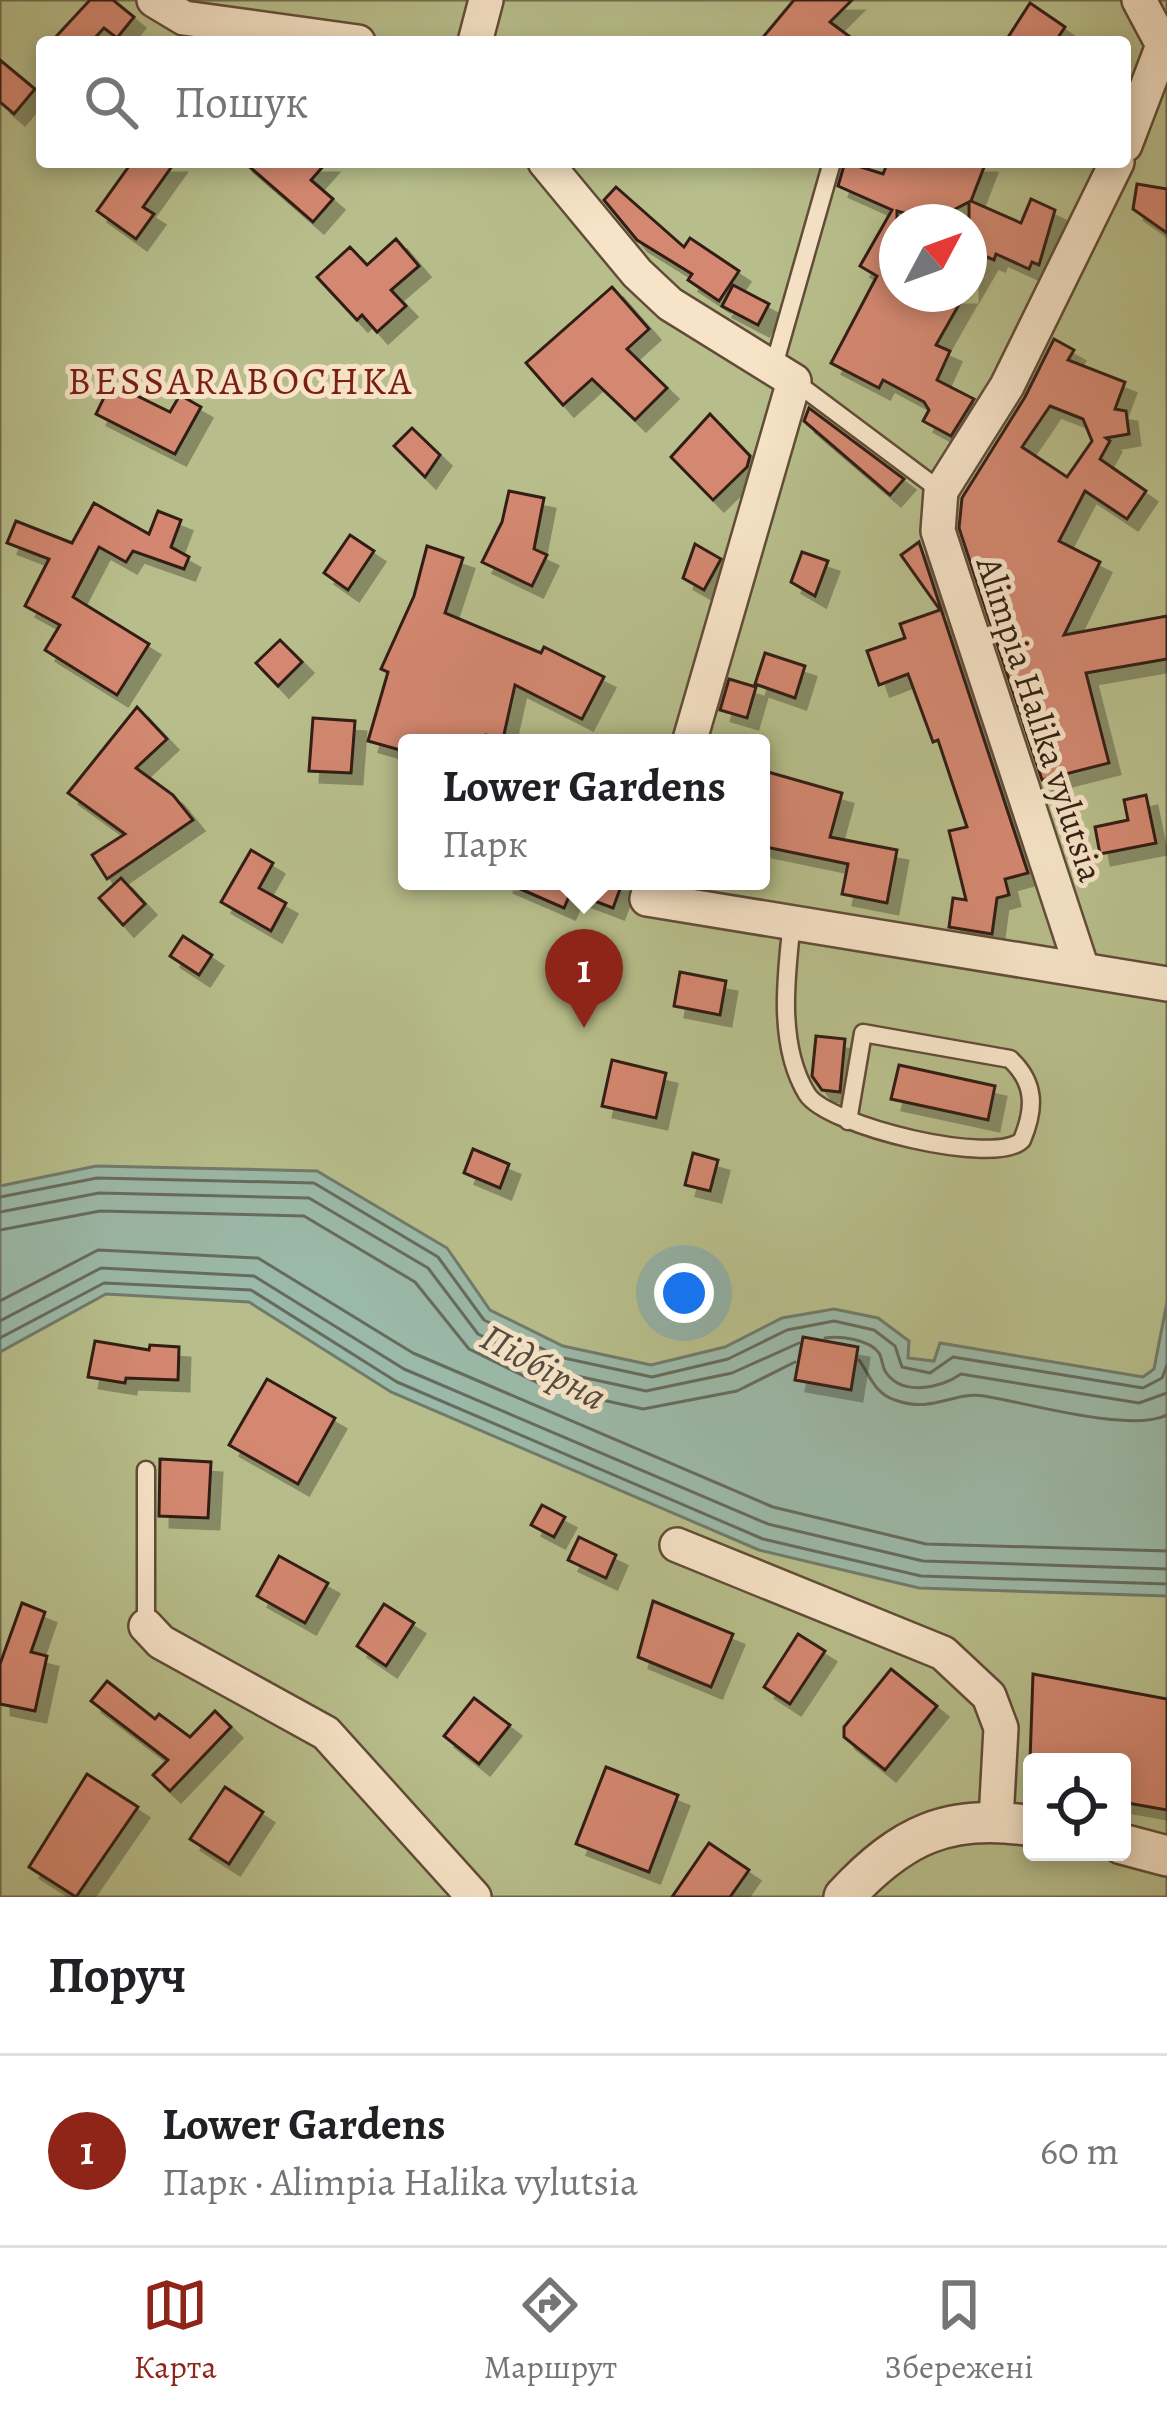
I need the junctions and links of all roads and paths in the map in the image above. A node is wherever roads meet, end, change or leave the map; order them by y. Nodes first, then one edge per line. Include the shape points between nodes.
1 (154, 0) edge
2 (486, 0) edge
3 (1139, 0) edge
4 (314, 36) edge
5 (477, 36) edge
6 (1131, 129) edge
7 (550, 168) edge
8 (831, 168) edge
9 (1114, 168) edge
10 (783, 375) junction
11 (941, 491) junction
12 (691, 734) edge
13 (650, 890) edge
14 (792, 922) junction
15 (1082, 969) junction
16 (1167, 984) edge
17 (848, 1121) junction
18 (146, 1470) dead end
19 (677, 1545) dead end
20 (146, 1626) joint
21 (1014, 1823) edge
22 (1131, 1846) edge
23 (1167, 1856) edge
24 (474, 1897) edge
25 (844, 1897) edge

1 - 4 street via 184,18
2 - 5 street
3 - 6 street via 1162,45
7 - 10 street via 670,304
8 - 10 lane
9 - 11 street via 1006,386
10 - 11 lane
10 - 12 street
11 - 15 street, Alimpia Halika vylutsia via 938,531
13 - 14 street via 647,899
14 - 15 street
14 - 17 lane via 787,1014 800,1079 823,1112
15 - 16 street
17 - 17 lane via 1006,1149 1022,1140 1033,1105 1010,1059 863,1033
18 - 20 lane
19 - 21 street via 943,1653 988,1696 1001,1728
20 - 24 street via 161,1642 326,1733
21 - 25 street via 963,1821 924,1833 886,1855
22 - 23 street

